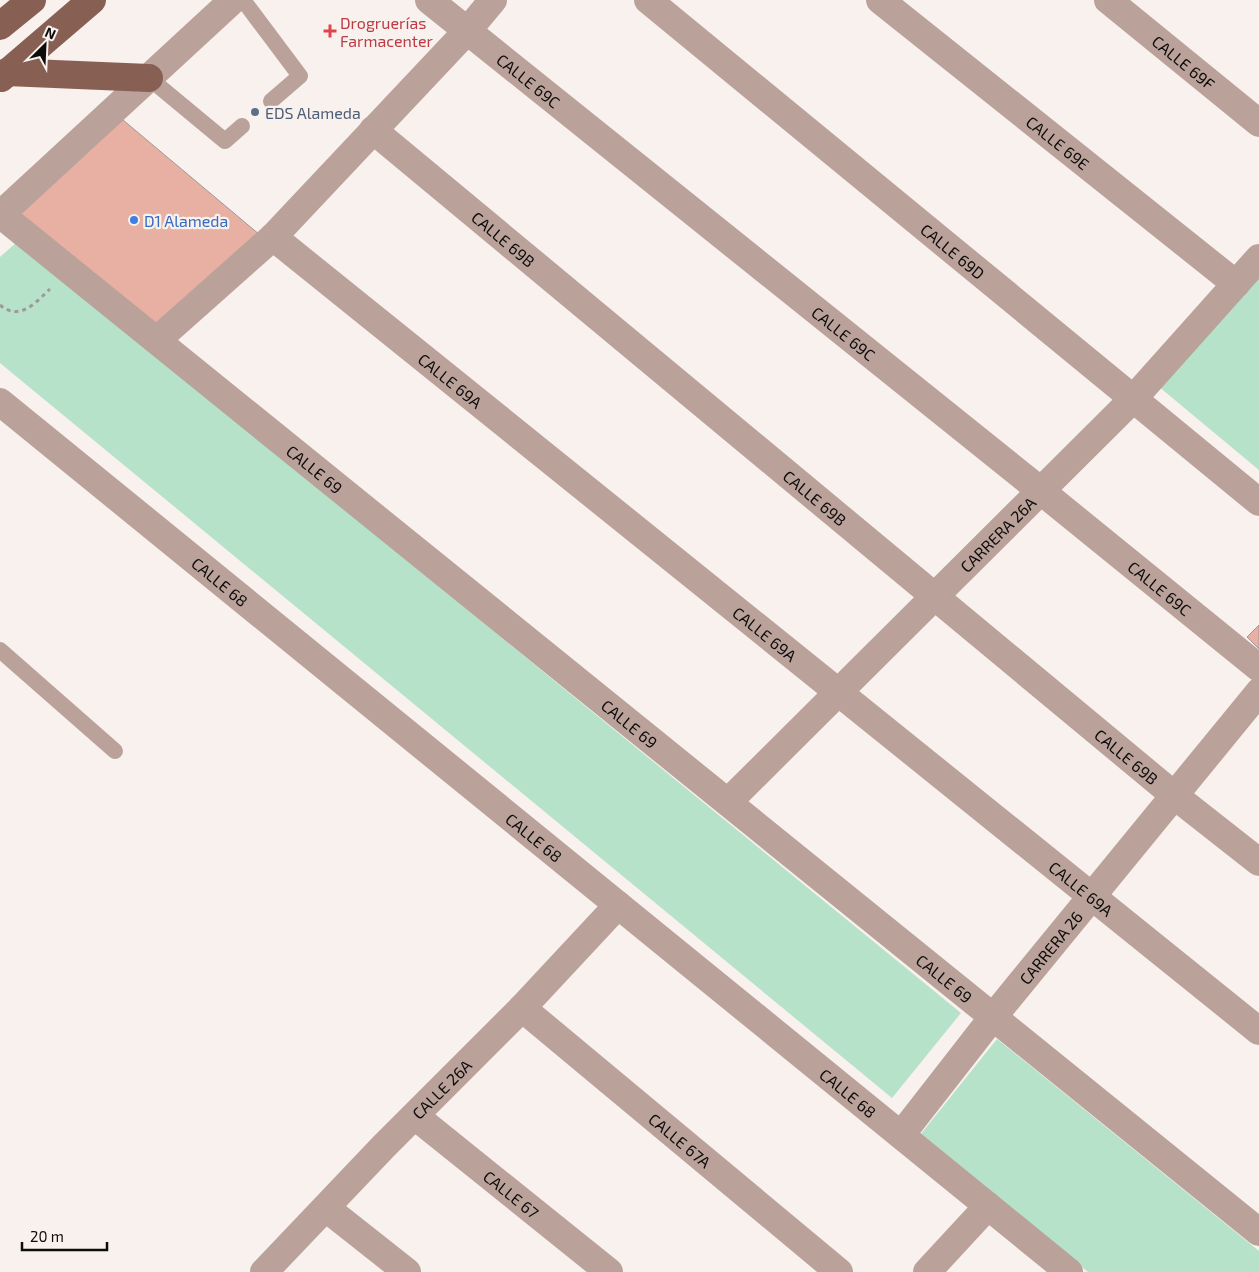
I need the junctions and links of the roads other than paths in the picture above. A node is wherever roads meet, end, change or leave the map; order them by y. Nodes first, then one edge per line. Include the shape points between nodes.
1 (32, 0) edge
2 (92, 0) edge
3 (233, 0) edge
4 (243, 0) edge
5 (429, 0) edge
6 (493, 0) edge
7 (648, 0) edge
8 (880, 0) edge
9 (1108, 0) edge
10 (0, 26) edge
11 (468, 30) junction
12 (4, 76) edge
13 (149, 78) junction
14 (271, 101) dead end
15 (1259, 123) edge
16 (242, 126) dead end
17 (373, 130) junction
18 (0, 215) edge
19 (273, 237) junction
20 (1259, 258) edge
21 (1236, 284) junction
22 (157, 340) junction
23 (1134, 399) junction
24 (0, 402) edge
25 (1041, 491) junction
26 (1259, 502) edge
27 (935, 596) junction
28 (0, 650) edge
29 (1259, 668) edge
30 (839, 692) junction
31 (1259, 692) edge
32 (115, 751) dead end
33 (1175, 796) junction
34 (728, 802) junction
35 (1259, 862) edge
36 (1092, 896) junction
37 (618, 905) junction
38 (522, 1008) junction
39 (993, 1016) junction
40 (1259, 1031) edge
41 (414, 1116) junction
42 (900, 1135) junction
43 (988, 1206) junction
44 (326, 1208) junction
45 (1259, 1232) edge
46 (264, 1272) edge
47 (407, 1272) edge
48 (609, 1272) edge
49 (839, 1272) edge
50 (928, 1272) edge
51 (1068, 1272) edge

1 - 10 main road
2 - 12 main road
3 - 13 street
4 - 14 lane via 300,76
5 - 11 street, CALLE 69C
6 - 11 street
7 - 23 street, CALLE 69D
8 - 21 street, CALLE 69E
9 - 15 street, CALLE 69F
11 - 17 street
11 - 25 street, CALLE 69C
12 - 13 main road
13 - 16 lane via 225,141
13 - 18 street
17 - 19 street
17 - 27 street, CALLE 69B
18 - 22 street, CALLE 69
19 - 22 street
19 - 30 street, CALLE 69A
20 - 21 street, CARRERA 26A
21 - 23 street, CARRERA 26A
22 - 34 street, CALLE 69
23 - 25 street, CARRERA 26A
23 - 26 street, CALLE 69D
24 - 37 street, CALLE 68
25 - 27 street, CARRERA 26A
25 - 29 street, CALLE 69C
27 - 30 street, CARRERA 26A
27 - 33 street, CALLE 69B
28 - 32 lane
30 - 34 street, CARRERA 26A
30 - 36 street, CALLE 69A
31 - 33 street, CARRERA 26
33 - 35 street, CALLE 69B
33 - 36 street, CARRERA 26
34 - 39 street, CALLE 69
36 - 39 street, CARRERA 26
36 - 40 street, CALLE 69A
37 - 38 street, CALLE 26A
37 - 42 street, CALLE 68
38 - 41 street, CALLE 26A
38 - 49 street, CALLE 67A
39 - 42 street, CARRERA 26
39 - 45 street, CALLE 69
41 - 44 street, CALLE 26A
41 - 48 street, CALLE 67
42 - 43 street, CALLE 68
43 - 50 street
43 - 51 street, CALLE 68
44 - 46 street, CALLE 26A
44 - 47 street

